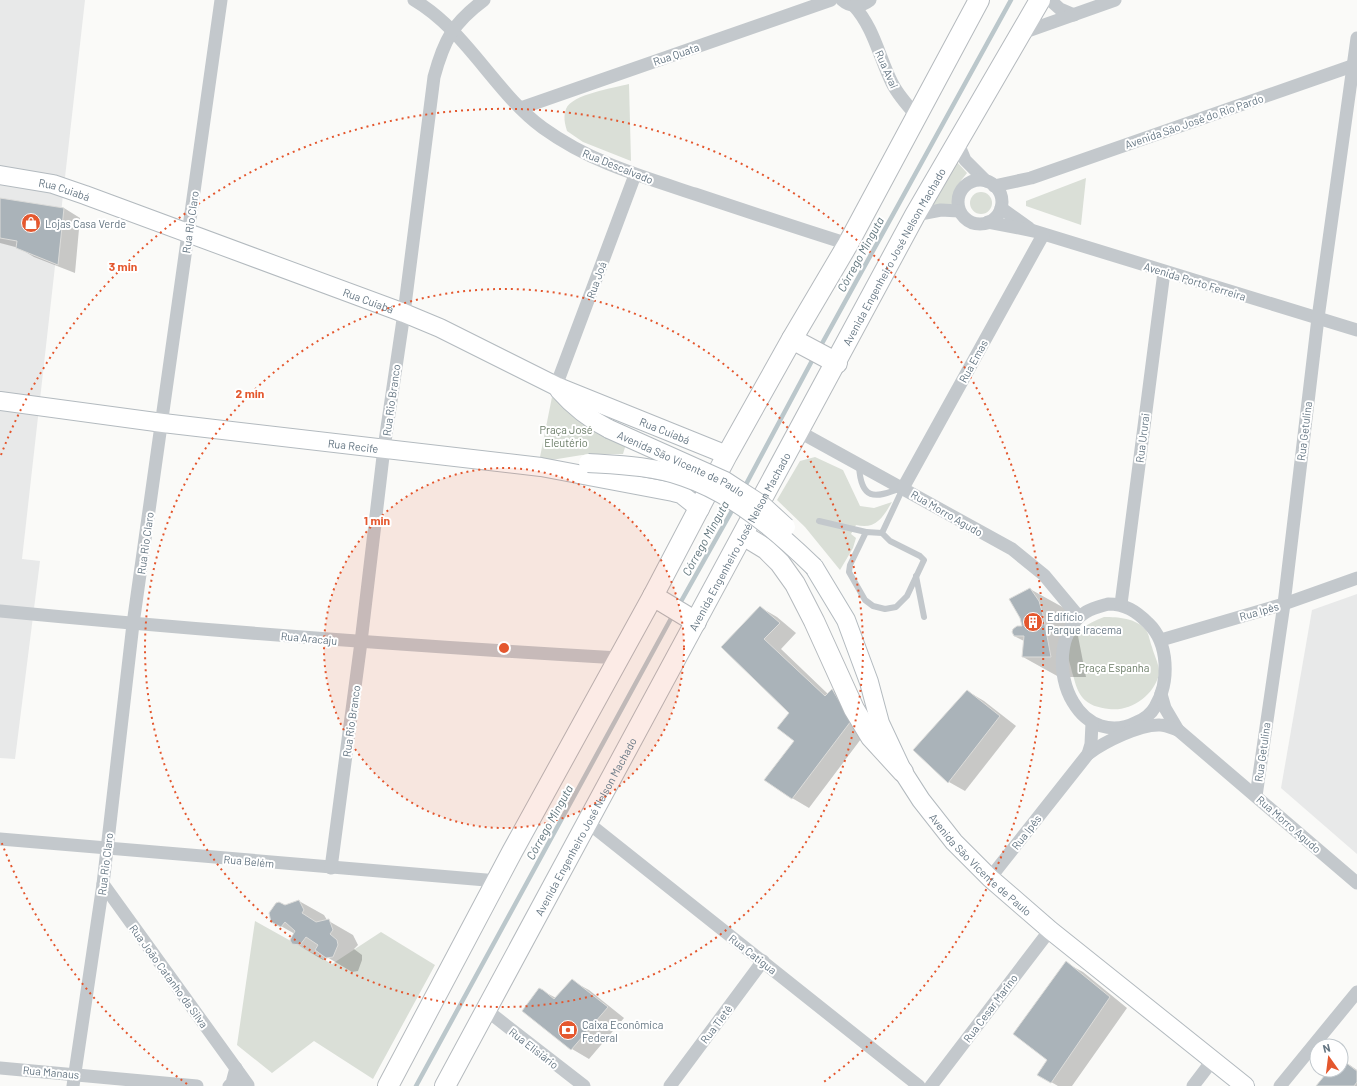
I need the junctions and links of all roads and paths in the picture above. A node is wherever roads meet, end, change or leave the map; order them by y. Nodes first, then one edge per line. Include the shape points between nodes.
1 (222, 0) edge
2 (414, 0) edge
3 (484, 0) edge
4 (831, 0) edge
5 (842, 0) edge
6 (870, 0) edge
7 (979, 0) edge
8 (1040, 0) edge
9 (1050, 0) edge
10 (1115, 0) edge
11 (854, 6) junction
12 (1074, 15) junction
13 (866, 19) junction
14 (452, 31) junction
15 (1019, 34) junction
16 (1357, 38) edge
17 (1355, 67) edge
18 (521, 108) junction
19 (916, 115) junction
20 (957, 141) junction
21 (0, 174) edge
22 (635, 175) junction
23 (1031, 178) junction
24 (990, 183) junction
25 (1001, 203) junction
26 (960, 211) junction
27 (916, 215) junction
28 (988, 222) junction
29 (189, 233) junction
30 (1038, 233) junction
31 (848, 244) junction
32 (1164, 272) junction
33 (404, 313) junction
34 (1318, 318) junction
35 (1357, 330) edge
36 (800, 344) junction
37 (831, 360) junction
38 (556, 386) junction
39 (0, 401) edge
40 (163, 423) junction
41 (798, 431) junction
42 (384, 448) junction
43 (727, 455) junction
44 (859, 464) junction
45 (541, 467) junction
46 (903, 488) junction
47 (700, 509) junction
48 (819, 521) dead end
49 (866, 532) junction
50 (882, 533) junction
51 (743, 535) junction
52 (814, 567) junction
53 (916, 576) junction
54 (1357, 578) edge
55 (660, 600) junction
56 (1121, 604) junction
57 (1284, 604) junction
58 (0, 611) edge
59 (924, 617) dead end
60 (1079, 617) junction
61 (690, 619) junction
62 (133, 624) junction
63 (1161, 640) junction
64 (362, 642) junction
65 (619, 658) junction
66 (1161, 694) junction
67 (1092, 723) junction
68 (1178, 730) junction
69 (1088, 754) junction
70 (903, 772) junction
71 (1256, 796) junction
72 (587, 822) junction
73 (0, 839) edge
74 (106, 849) junction
75 (331, 868) junction
76 (990, 878) junction
77 (498, 881) junction
78 (1357, 883) edge
79 (103, 884) junction
80 (1050, 930) junction
81 (763, 961) junction
82 (1357, 992) edge
83 (485, 1009) junction
84 (1212, 1061) junction
85 (0, 1068) edge
86 (236, 1068) junction
87 (74, 1080) edge
88 (241, 1085) edge
89 (197, 1086) edge
90 (229, 1086) edge
91 (388, 1086) edge
92 (445, 1086) edge
93 (584, 1086) edge
94 (670, 1086) edge
95 (919, 1086) edge
96 (930, 1086) edge
97 (1193, 1086) edge
98 (1245, 1086) edge
99 (1280, 1086) edge

1 - 29 street, Rua Rio Claro
2 - 14 street, Rua Descalvado
3 - 14 street, Rua Rio Branco via 464,16
4 - 18 street, Rua Quata
5 - 11 street
6 - 11 street
6 - 13 street
7 - 19 main road
8 - 15 main road, Avenida Engenheiro José Nelson Machado
9 - 12 street
10 - 12 street
11 - 13 street, Rua Avaí
12 - 15 street
13 - 19 street, Rua Avaí via 892,83
14 - 18 street, Rua Descalvado
14 - 33 street, Rua Rio Branco via 441,50 434,76
15 - 20 main road, Avenida Engenheiro José Nelson Machado
16 - 17 street, Rua Getulina
17 - 23 street, Avenida São José do Rio Pardo
17 - 34 street, Rua Getulina
18 - 22 street, Rua Descalvado via 541,127 564,143 592,159
19 - 31 main road
20 - 24 street via 965,160
20 - 27 main road, Avenida Engenheiro José Nelson Machado
21 - 29 main road, Rua Cuiabá via 53,184
22 - 31 street, Rua Descalvado
22 - 38 street, Rua Joá
23 - 24 street, Avenida São José do Rio Pardo
23 - 25 street, Avenida São José do Rio Pardo
24 - 25 street
24 - 26 street via 974,181 964,187 959,194
25 - 28 street via 996,217
25 - 30 street, Avenida Porto Ferreira
26 - 27 street via 941,210
26 - 28 street via 968,221 982,224
27 - 37 main road, Avenida Engenheiro José Nelson Machado
28 - 30 street, Avenida Porto Ferreira
29 - 33 main road, Rua Cuiabá
29 - 40 street, Rua Rio Claro
30 - 32 street, Avenida Porto Ferreira
30 - 46 street, Rua Emas
31 - 36 main road
32 - 34 street, Avenida Porto Ferreira
32 - 56 street, Rua Ururai
33 - 38 main road, Rua Cuiabá via 440,328
33 - 42 street, Rua Rio Branco
34 - 35 street, Avenida Porto Ferreira
34 - 57 street, Rua Getulina
36 - 37 main road
36 - 43 main road
37 - 41 main road, Avenida Engenheiro José Nelson Machado
38 - 43 main road, Rua Cuiabá
38 - 52 main road, Avenida São Vicente de Paulo, bridge via 592,421 725,481 762,504 794,536
39 - 40 main road, Rua Recife
40 - 42 main road, Rua Recife
40 - 62 street, Rua Rio Claro
41 - 44 street, Rua Morro Agudo
41 - 51 main road, Avenida Engenheiro José Nelson Machado
42 - 45 main road, Rua Recife
42 - 64 street, Rua Rio Branco
43 - 47 main road
44 - 46 street, Rua Morro Agudo
44 - 46 lane via 860,478 865,490 872,495 883,495
45 - 47 main road, Rua Recife via 681,494
45 - 52 main road, Avenida São Vicente de Paulo, bridge via 588,462 655,469 683,476 706,485 772,528
46 - 50 lane
46 - 60 street, Rua Morro Agudo via 1027,559
47 - 55 main road
48 - 49 lane
49 - 50 lane
49 - 53 lane via 849,572 865,600 879,608 896,607 907,596
50 - 53 lane via 890,541 924,560
51 - 61 main road, Avenida Engenheiro José Nelson Machado
51 - 70 main road via 766,549 795,584 867,732 884,754
52 - 70 main road, Avenida São Vicente de Paulo via 846,620 869,682 880,723
53 - 59 lane
54 - 57 street, Rua Ipês
55 - 61 main road
55 - 65 main road
56 - 60 street via 1098,607
56 - 63 street via 1144,619
57 - 63 street, Rua Ipês
57 - 71 street, Rua Getulina
58 - 62 street, Rua Aracaju
60 - 67 street via 1072,626 1063,652 1063,676 1073,703
61 - 72 main road, Avenida Engenheiro José Nelson Machado
62 - 64 street, Rua Aracaju
62 - 74 street, Rua Rio Claro
63 - 66 street via 1165,657
64 - 65 street, Rua Aracaju
64 - 75 street, Rua Rio Branco
65 - 77 main road
66 - 67 street via 1155,708 1145,718 1132,724 1110,729
66 - 68 street, Rua Morro Agudo via 1165,708
67 - 69 street, Rua Ipês
68 - 69 street via 1150,725 1105,741
68 - 71 street, Rua Morro Agudo
69 - 76 street, Rua Ipês
70 - 76 main road, Avenida São Vicente de Paulo via 954,842
71 - 78 street, Rua Morro Agudo
72 - 81 street, Rua Catigua
72 - 83 main road, Avenida Engenheiro José Nelson Machado
73 - 74 street, Rua Belém
74 - 75 street, Rua Belém
74 - 79 street, Rua Rio Claro
75 - 77 street, Rua Belém
76 - 80 main road, Avenida São Vicente de Paulo
77 - 91 main road
79 - 86 street, Rua João Catanho da Silva
79 - 87 street, Rua Rio Claro
80 - 84 main road, Avenida São Vicente de Paulo
80 - 96 street, Rua Cesar Marino
81 - 94 street, Rua Tietê
81 - 95 street, Rua Catigua
82 - 99 street
83 - 92 main road, Avenida Engenheiro José Nelson Machado
83 - 93 street, Rua Elisiário
84 - 97 street
84 - 98 main road, Avenida São Vicente de Paulo
85 - 87 street, Rua Manaus
86 - 88 street, Rua João Catanho da Silva via 248,1085
86 - 90 street
87 - 89 street, Rua Manaus

